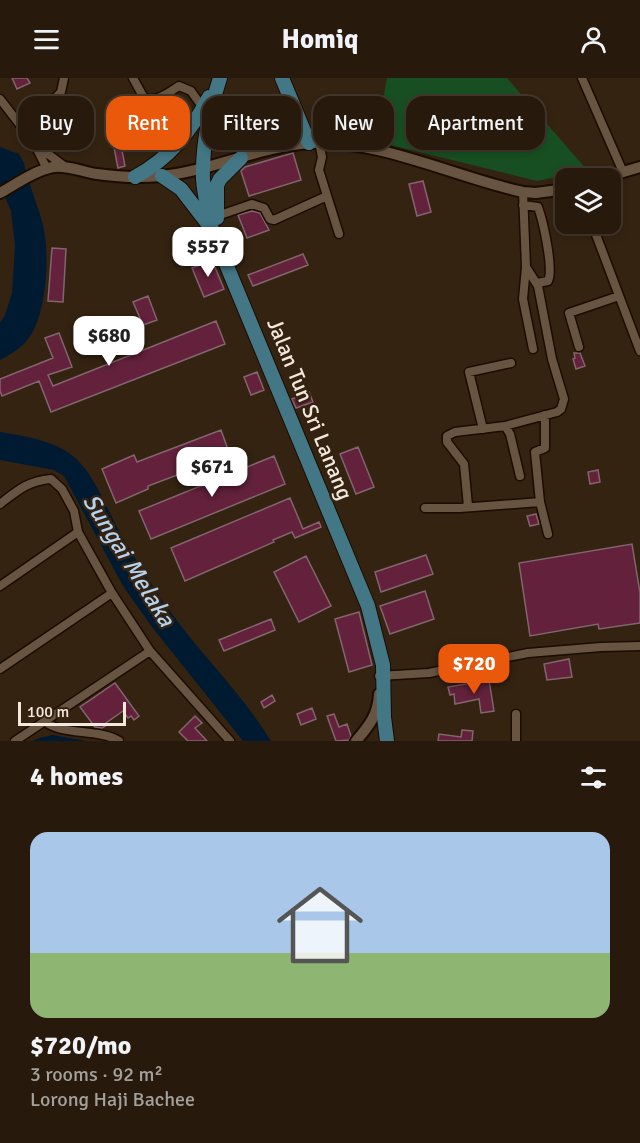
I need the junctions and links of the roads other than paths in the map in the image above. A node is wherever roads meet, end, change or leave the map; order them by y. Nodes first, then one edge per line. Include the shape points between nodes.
1 (64, 78) edge
2 (133, 78) edge
3 (220, 78) edge
4 (282, 78) edge
5 (582, 78) edge
6 (178, 82) edge
7 (57, 96) edge
8 (210, 96) edge
9 (0, 99) edge
10 (202, 107) edge
11 (202, 109) edge
12 (18, 122) edge
13 (313, 141) edge
14 (313, 143) edge
15 (38, 150) edge
16 (43, 150) edge
17 (318, 150) edge
18 (374, 150) edge
19 (241, 158) junction
20 (66, 167) junction
21 (640, 167) edge
22 (203, 168) junction
23 (47, 169) junction
24 (623, 172) joint
25 (162, 176) junction
26 (135, 177) junction
27 (555, 190) edge
28 (523, 192) junction
29 (0, 193) edge
30 (327, 196) junction
31 (524, 205) junction
32 (217, 216) junction
33 (213, 233) junction
34 (339, 234) dead end
35 (596, 234) edge
36 (526, 267) junction
37 (537, 283) junction
38 (619, 296) junction
39 (579, 347) dead end
40 (532, 349) dead end
41 (640, 351) edge
42 (511, 363) dead end
43 (545, 415) junction
44 (505, 426) junction
45 (483, 429) junction
46 (520, 477) dead end
47 (540, 502) junction
48 (0, 504) edge
49 (468, 506) junction
50 (425, 508) dead end
51 (78, 532) junction
52 (548, 534) dead end
53 (0, 586) edge
54 (112, 593) junction
55 (640, 646) edge
56 (150, 651) junction
57 (0, 669) edge
58 (382, 673) junction
59 (516, 714) dead end
60 (45, 722) junction
61 (15, 741) edge
62 (120, 741) edge
63 (230, 741) edge
64 (356, 741) edge
65 (387, 741) edge
66 (516, 741) edge

1 - 7 street
2 - 6 street via 147,100 155,99
3 - 8 main road
3 - 22 main road, Jalan Tun Sri Lanang
4 - 13 main road
5 - 24 street
6 - 10 street
9 - 12 street
11 - 26 main road via 176,147
14 - 19 street
15 - 23 street
16 - 20 street
17 - 30 street
18 - 28 street
19 - 22 street
19 - 32 main road via 217,185
20 - 23 street
20 - 26 street
21 - 24 street
22 - 25 street
22 - 33 main road, Jalan Tun Sri Lanang
23 - 29 street
25 - 26 street
25 - 33 main road via 181,189
27 - 28 street
28 - 31 street
30 - 32 street via 274,220 264,207 252,204
30 - 34 street
31 - 36 street
31 - 37 street via 538,207 550,266 548,281
32 - 33 main road
33 - 58 main road, Jalan Tun Sri Lanang via 366,602 379,645
35 - 38 street
36 - 37 street
36 - 40 street via 523,299
37 - 43 street via 564,399 561,409
38 - 39 street via 569,313
38 - 41 street
42 - 45 street via 469,372
43 - 44 street
43 - 47 street via 545,448 535,452
44 - 45 street
44 - 46 street
45 - 49 street via 447,436 447,442 464,464
47 - 49 street
47 - 52 street
48 - 51 street via 35,480 51,479 62,489 74,511
49 - 50 street
51 - 53 street
51 - 54 street
54 - 56 street
54 - 57 street
55 - 58 street via 528,653 409,676
56 - 60 street
56 - 63 street
58 - 64 street via 376,713
58 - 65 main road, Jalan Tun Sri Lanang
59 - 66 street
60 - 61 street
60 - 62 street via 56,729

